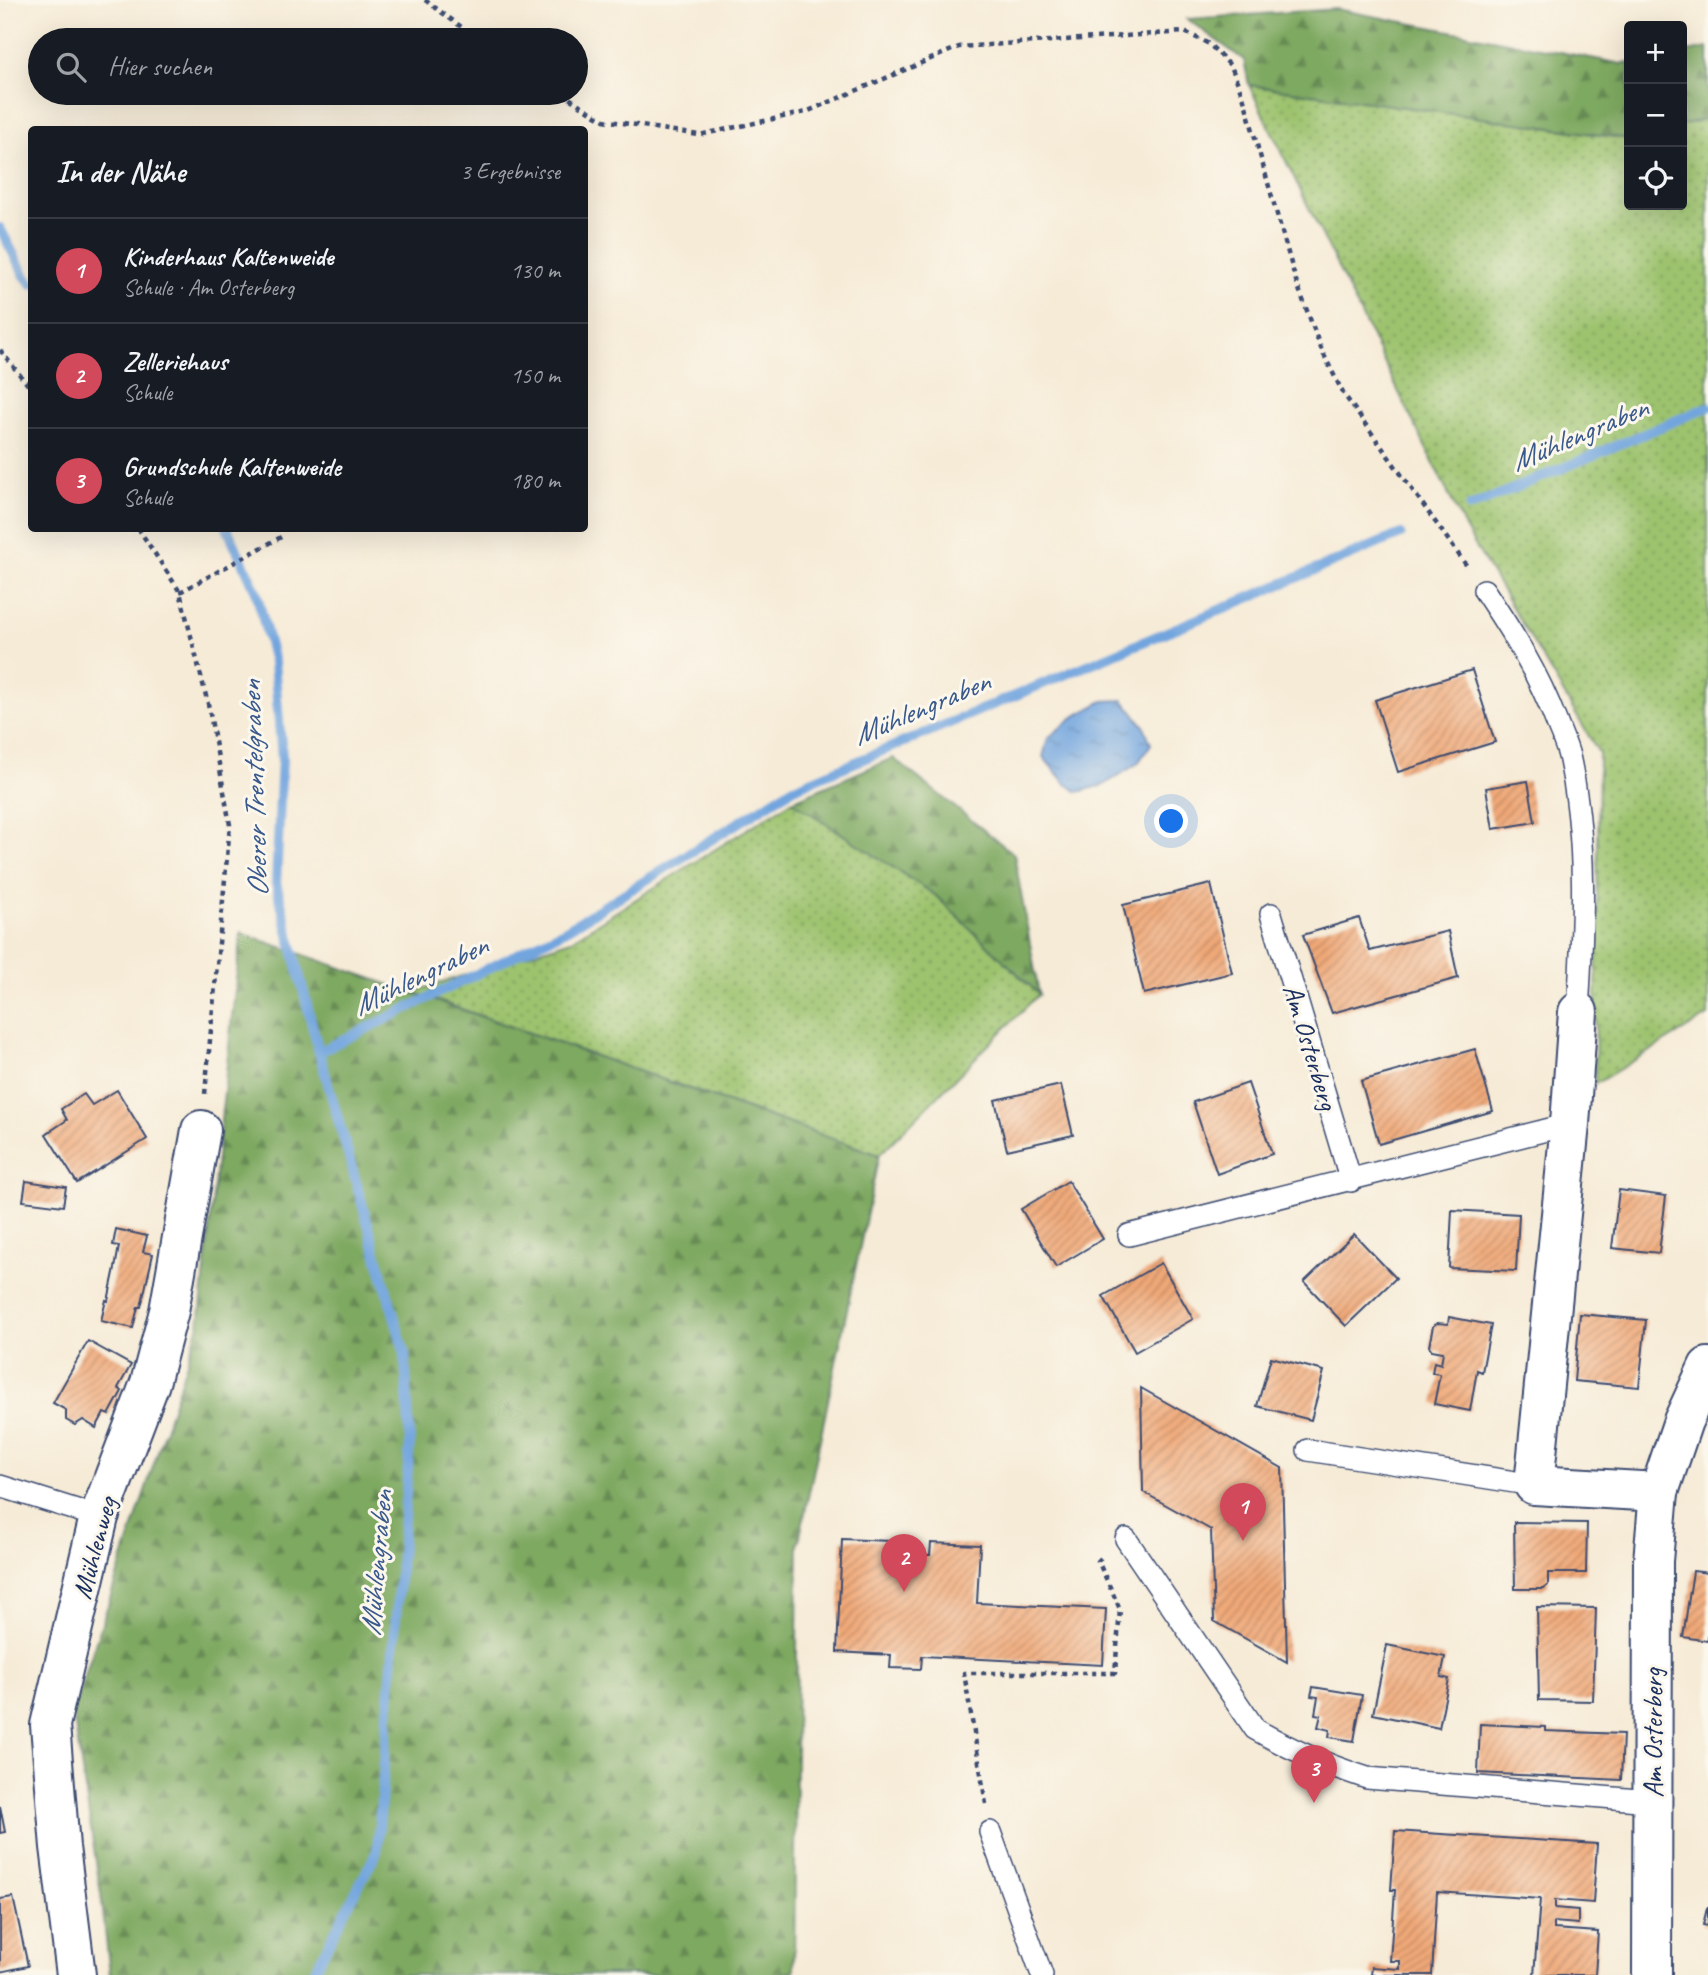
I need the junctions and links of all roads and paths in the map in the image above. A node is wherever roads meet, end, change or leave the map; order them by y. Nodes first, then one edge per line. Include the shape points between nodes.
1 (425, 0) edge
2 (464, 28) edge
3 (580, 105) edge
4 (0, 350) edge
5 (28, 385) edge
6 (141, 532) edge
7 (283, 536) dead end
8 (1484, 590) joint
9 (180, 593) junction
10 (1270, 914) dead end
11 (1578, 1012) joint
12 (1570, 1124) junction
13 (201, 1130) joint
14 (1351, 1181) junction
15 (1129, 1235) dead end
16 (1708, 1367) edge
17 (1307, 1450) dead end
18 (1534, 1485) junction
19 (0, 1486) edge
20 (1659, 1492) junction
21 (99, 1517) junction
22 (1126, 1539) joint
23 (1651, 1801) junction
24 (990, 1832) joint
25 (76, 1975) edge
26 (1042, 1975) edge
27 (1652, 1975) edge

1 - 2 path
3 - 8 path via 604,120 699,135 806,113 959,47 1185,32 1209,44 1231,66 1244,99 1296,281 1343,393
4 - 5 path
6 - 9 path
7 - 9 path
8 - 11 lane via 1521,645 1569,754 1581,831 1584,914
9 - 13 path via 209,708 230,825
10 - 14 lane, Am Osterberg
11 - 12 street
12 - 14 lane
12 - 18 street
13 - 21 street, Mühlenweg via 169,1311 150,1383
14 - 15 lane
16 - 20 street, Am Osterberg via 1683,1421
17 - 18 lane
18 - 20 street
19 - 21 lane
20 - 23 street, Am Osterberg via 1653,1561
21 - 25 street, Mühlenweg via 50,1725
22 - 23 lane via 1255,1729 1286,1747 1367,1778
22 - 24 path via 1098,1560 1120,1609 1115,1674 964,1673
23 - 27 street, Am Osterberg
24 - 26 lane

